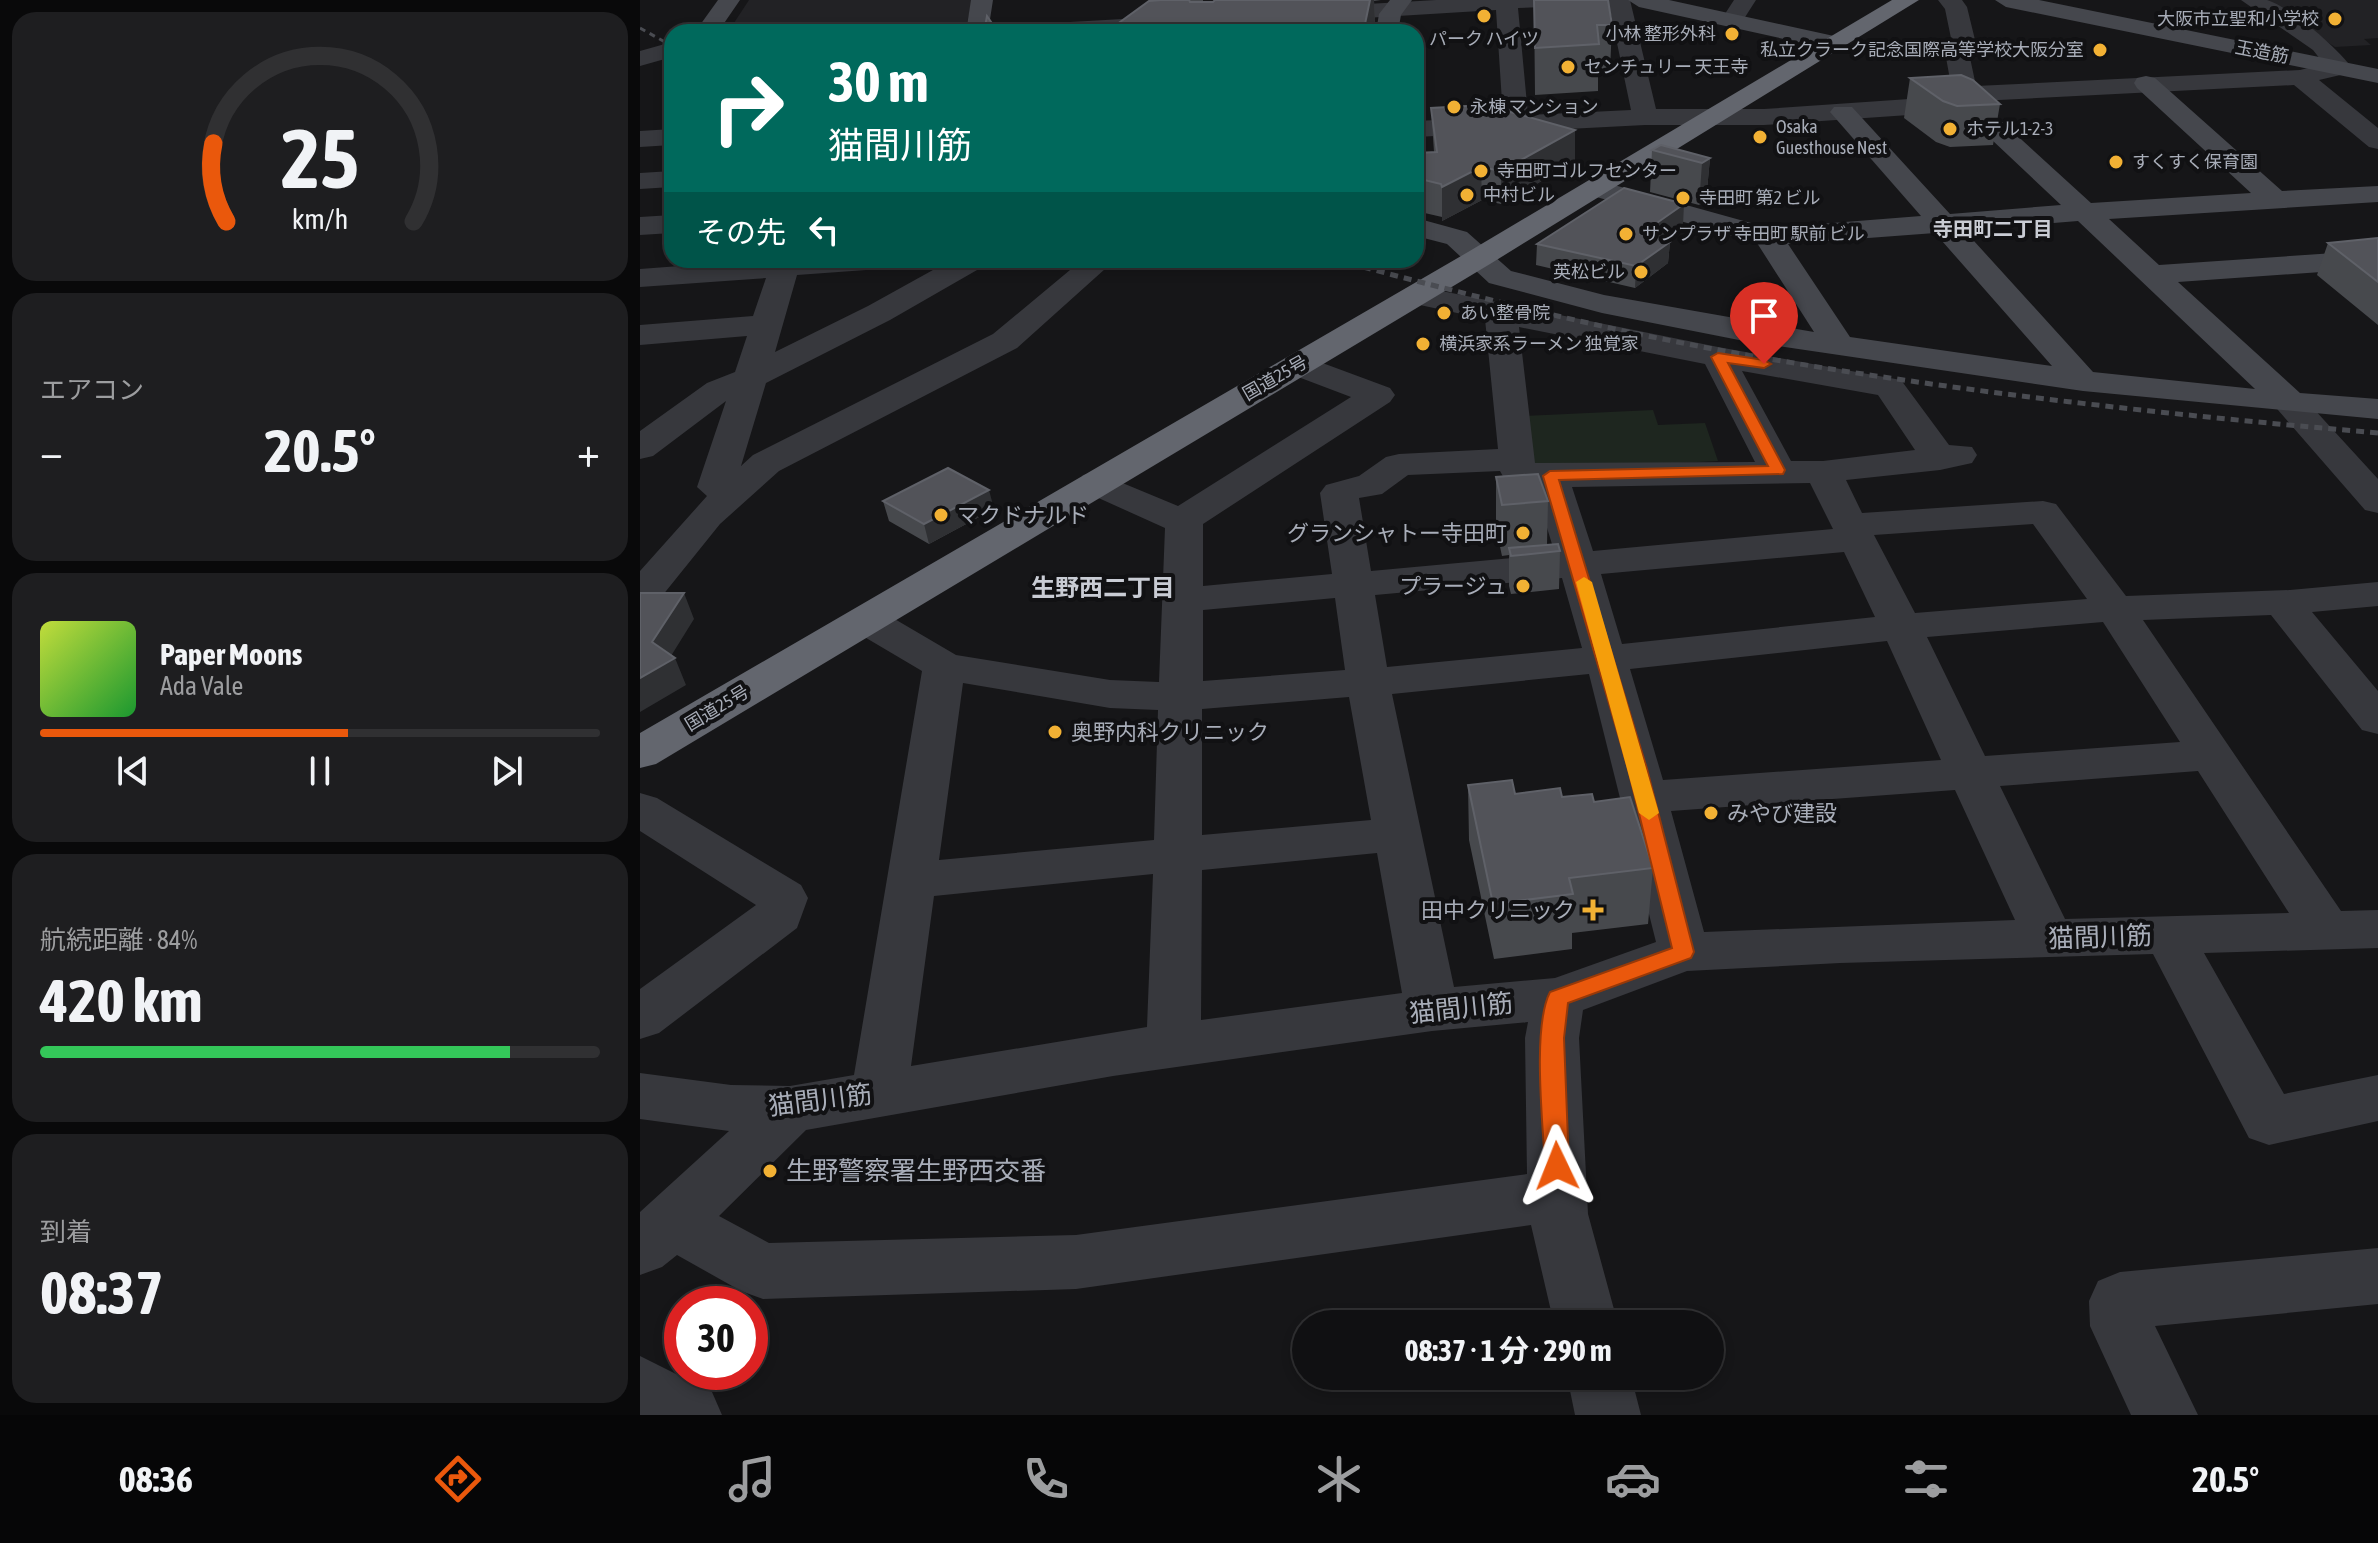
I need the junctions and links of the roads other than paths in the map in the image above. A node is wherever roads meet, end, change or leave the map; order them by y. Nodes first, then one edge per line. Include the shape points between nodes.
1 (729, 0) edge
2 (982, 0) edge
3 (1544, 0) edge
4 (1619, 0) edge
5 (1639, 0) edge
6 (1745, 0) edge
7 (1908, 0) edge
8 (1949, 0) edge
9 (2006, 0) edge
10 (2252, 0) edge
11 (1506, 2) junction
12 (1397, 4) edge
13 (1300, 12) edge
14 (1732, 20) junction
15 (1195, 21) edge
16 (712, 24) edge
17 (978, 24) edge
18 (1147, 24) edge
19 (1390, 24) edge
20 (1834, 43) junction
21 (2378, 65) edge
22 (2340, 68) junction
23 (2378, 76) edge
24 (2300, 77) junction
25 (2146, 83) junction
26 (1968, 98) junction
27 (1843, 112) junction
28 (1645, 117) junction
29 (1710, 118) junction
30 (1516, 123) junction
31 (1424, 129) edge
32 (664, 138) edge
33 (640, 139) edge
34 (2378, 141) edge
35 (664, 180) edge
36 (640, 181) edge
37 (1596, 188) junction
38 (2378, 194) edge
39 (2275, 200) junction
40 (2085, 212) junction
41 (664, 224) edge
42 (1942, 224) junction
43 (640, 226) edge
44 (1424, 229) edge
45 (1768, 237) junction
46 (1479, 258) junction
47 (2378, 259) edge
48 (737, 268) edge
49 (784, 268) edge
50 (959, 268) edge
51 (1091, 268) edge
52 (2152, 275) junction
53 (640, 278) edge
54 (1417, 295) junction
55 (1499, 313) junction
56 (767, 325) junction
57 (640, 335) edge
58 (1840, 347) junction
59 (1718, 357) junction
60 (1297, 365) junction
61 (749, 378) junction
62 (2083, 381) junction
63 (2290, 403) junction
64 (2378, 409) edge
65 (640, 448) edge
66 (1533, 467) junction
67 (1777, 470) junction
68 (1823, 472) junction
69 (1096, 483) junction
70 (735, 489) junction
71 (2378, 502) edge
72 (1181, 521) junction
73 (1852, 532) junction
74 (1579, 564) junction
75 (1353, 583) junction
76 (2378, 594) edge
77 (640, 597) edge
78 (1183, 600) junction
79 (2282, 602) junction
80 (2115, 609) junction
81 (866, 620) junction
82 (1901, 627) junction
83 (1606, 657) junction
84 (944, 666) junction
85 (1368, 682) junction
86 (1181, 697) junction
87 (2378, 720) edge
88 (640, 753) edge
89 (2212, 755) junction
90 (1970, 772) junction
91 (1645, 797) junction
92 (640, 809) edge
93 (1398, 834) junction
94 (1178, 855) junction
95 (910, 880) junction
96 (2378, 929) edge
97 (2327, 931) junction
98 (2168, 935) junction
99 (2049, 939) junction
100 (1684, 952) junction
101 (1558, 998) junction
102 (1432, 1010) junction
103 (640, 1018) edge
104 (1174, 1047) junction
105 (879, 1092) junction
106 (640, 1096) edge
107 (2378, 1098) edge
108 (790, 1109) junction
109 (1558, 1195) junction
110 (656, 1235) edge
111 (2378, 1276) edge
112 (1582, 1310) edge
113 (640, 1387) edge
114 (1602, 1390) edge
115 (689, 1415) edge
116 (1608, 1415) edge
117 (2165, 1415) edge

1 - 16 street
2 - 17 street
3 - 11 street
4 - 28 street
5 - 14 street
6 - 14 street
7 - 20 highway, 国道25号
8 - 26 street via 1956,7 1964,44 1957,52
9 - 22 street, 玉造筋
10 - 22 street via 2321,45
11 - 12 street
11 - 30 street
12 - 13 street
12 - 19 street
14 - 20 street
15 - 18 street
20 - 29 highway, 国道25号
21 - 22 street
22 - 23 street, 玉造筋
22 - 24 street
24 - 25 street
24 - 34 street
25 - 26 street
25 - 39 street
26 - 27 street
26 - 40 street
27 - 29 street
27 - 42 street
28 - 29 street
28 - 30 street
29 - 37 highway, 国道25号
30 - 31 street
32 - 33 street
35 - 36 street
37 - 45 street
37 - 46 highway, 国道25号
38 - 39 street
39 - 40 street
40 - 42 street
40 - 52 street
41 - 43 street
42 - 45 street
42 - 62 street
44 - 46 street via 1457,238
45 - 58 street
46 - 54 highway, 国道25号
46 - 58 street via 1500,277 1602,304
47 - 52 street
48 - 53 street
49 - 56 street
50 - 61 street
51 - 70 street via 1005,341 766,463
52 - 63 street
54 - 55 street
54 - 60 highway, 国道25号
55 - 59 street
55 - 66 street
56 - 57 street
56 - 61 street
58 - 62 street
59 - 67 street
59 - 68 street via 1889,387 1949,457
60 - 69 highway, 国道25号
60 - 72 street via 1378,395
61 - 65 street via 719,390
61 - 70 street via 716,487
62 - 63 street
63 - 64 street
63 - 71 street
66 - 67 street
66 - 74 street
66 - 75 street via 1399,465 1369,486 1345,489 1339,493
67 - 68 street
68 - 73 street
69 - 72 street
69 - 81 highway, 国道25号
70 - 77 street
72 - 78 street
73 - 74 street
73 - 80 street via 2043,512
73 - 82 street
74 - 75 street
74 - 83 street
75 - 78 street
75 - 85 street
76 - 79 street
78 - 86 street
79 - 80 street
79 - 87 street
80 - 82 street
80 - 89 street
81 - 84 street
81 - 88 highway, 国道25号
82 - 83 street
82 - 90 street
83 - 85 street
83 - 91 street
84 - 86 street via 1110,694
84 - 95 street
85 - 86 street
85 - 93 street
86 - 94 street
89 - 90 street
89 - 97 street
90 - 91 street
90 - 99 street
91 - 100 street
92 - 103 street via 783,898 779,915
93 - 94 street
93 - 102 street
94 - 95 street
94 - 104 street
95 - 105 street
96 - 97 street, 猫間川筋
97 - 98 street, 猫間川筋
98 - 99 street, 猫間川筋
98 - 107 street via 2269,1121
99 - 100 street, 猫間川筋
100 - 101 street, 猫間川筋
101 - 102 street, 猫間川筋
101 - 109 street via 1552,1038
102 - 104 street, 猫間川筋
104 - 105 street, 猫間川筋
105 - 108 street, 猫間川筋
106 - 108 street, 猫間川筋 via 731,1108
108 - 110 street
109 - 110 street via 1076,1262 763,1271
109 - 112 street
111 - 117 street via 2120,1301 2122,1326
113 - 115 street
114 - 116 street

